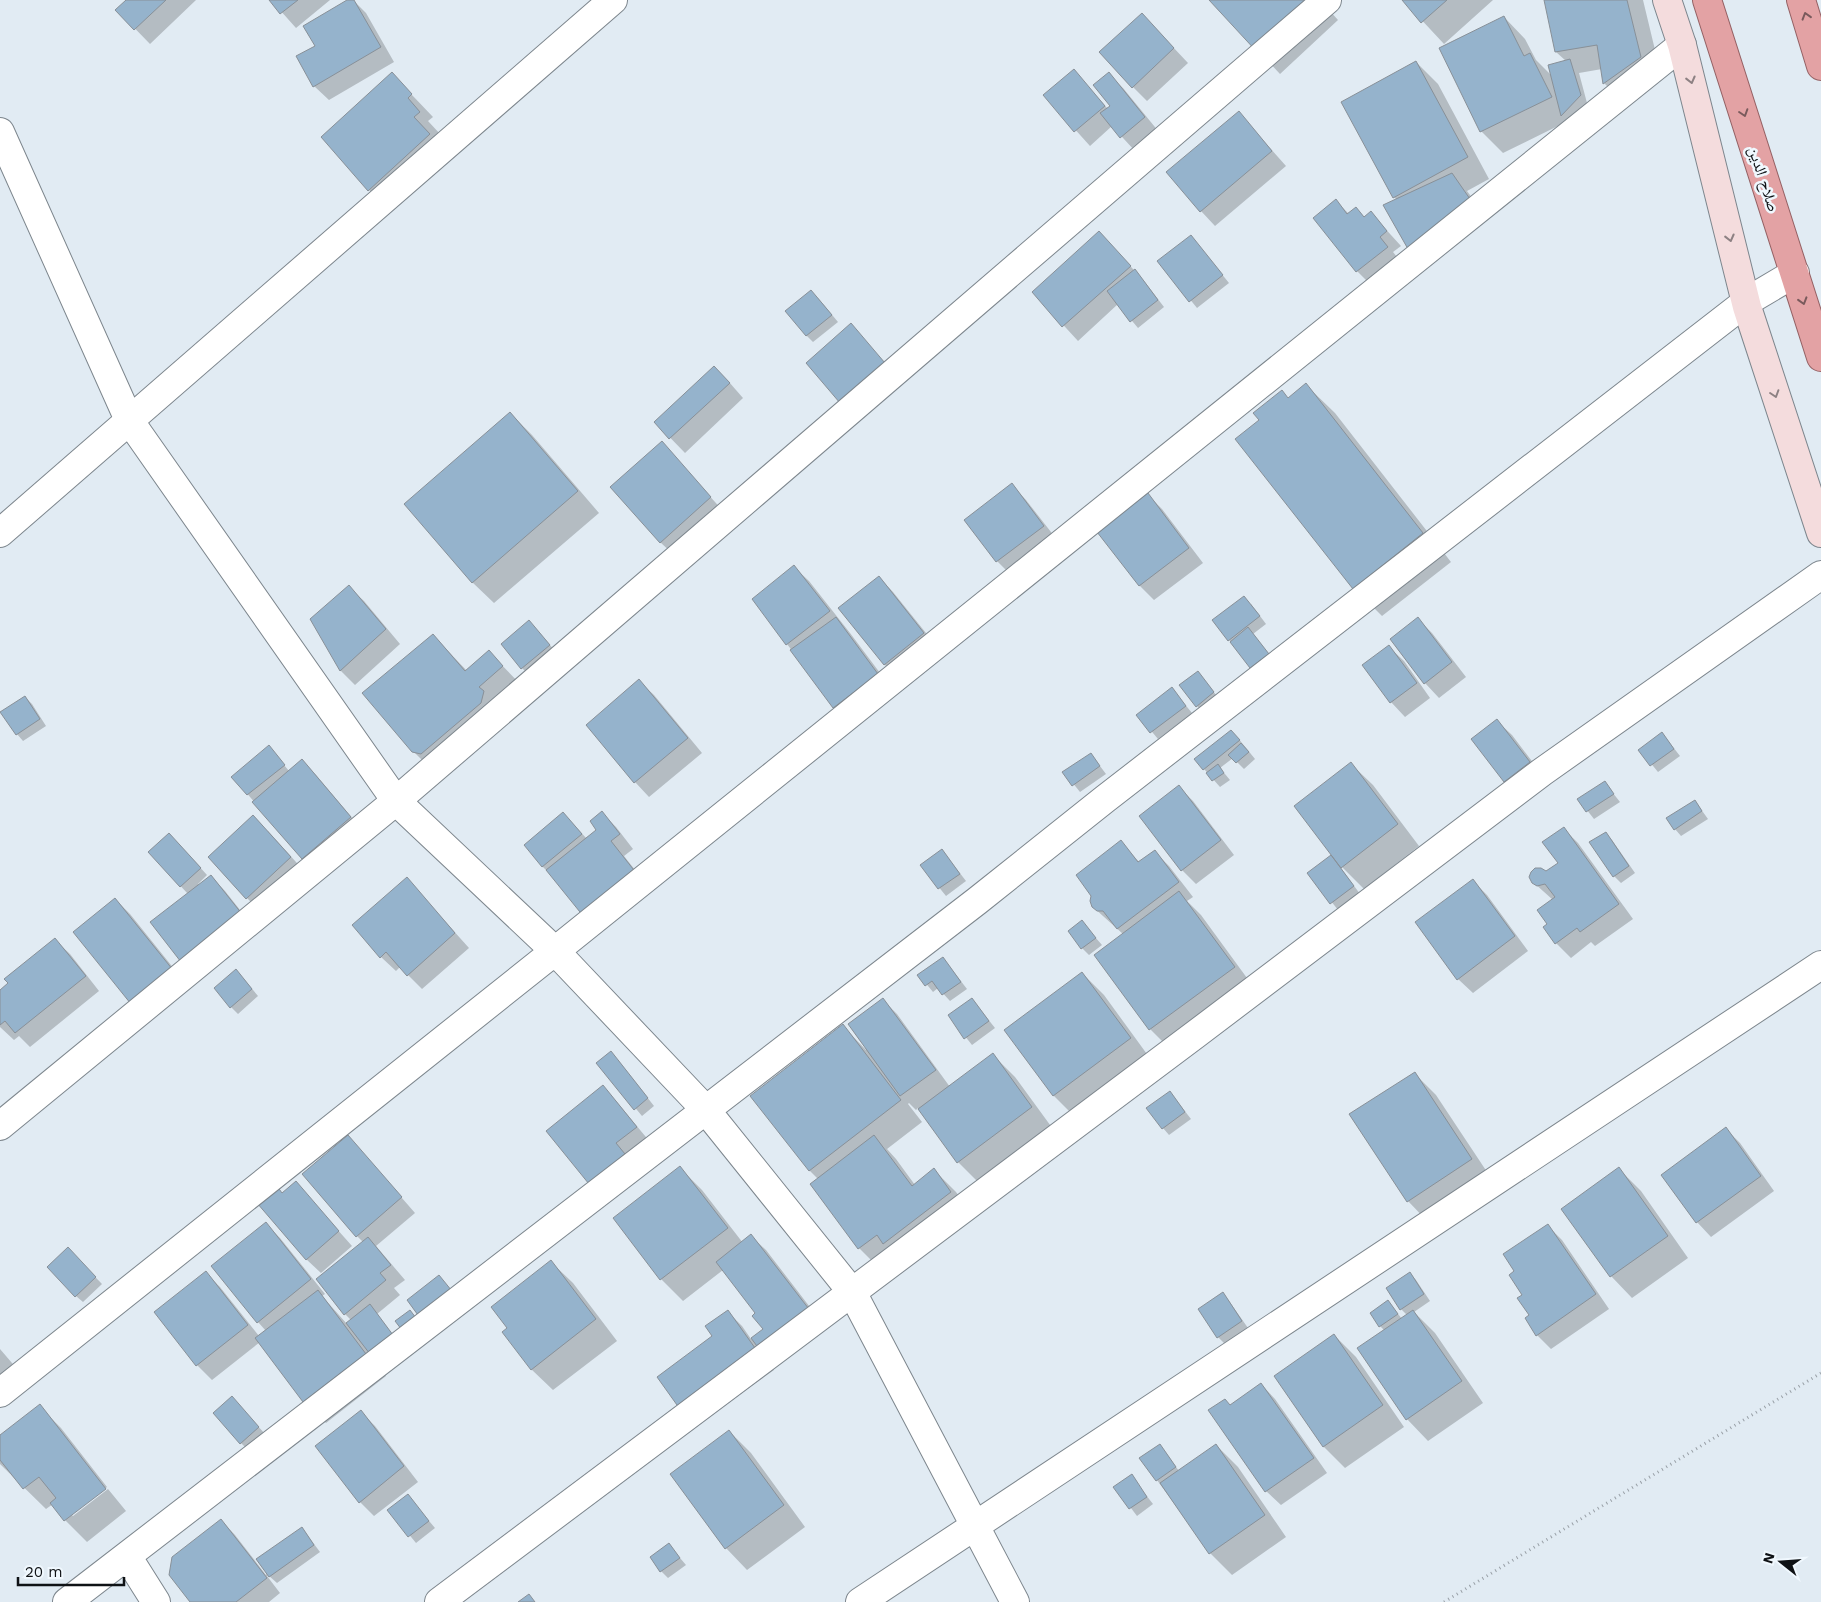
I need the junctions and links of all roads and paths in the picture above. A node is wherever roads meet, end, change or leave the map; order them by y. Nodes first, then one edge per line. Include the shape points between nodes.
1 (613, 0) edge
2 (1327, 0) edge
3 (1667, 0) edge
4 (1707, 0) edge
5 (1801, 0) edge
6 (1682, 45) junction
7 (1821, 66) edge
8 (0, 132) edge
9 (1795, 273) junction
10 (1746, 302) junction
11 (1821, 357) edge
12 (129, 420) junction
13 (0, 533) edge
14 (1821, 533) edge
15 (1821, 575) edge
16 (396, 801) junction
17 (555, 951) junction
18 (1821, 965) edge
19 (705, 1109) junction
20 (0, 1126) edge
21 (852, 1292) junction
22 (1821, 1373) edge
23 (0, 1393) edge
24 (975, 1525) junction
25 (127, 1556) junction
26 (67, 1602) edge
27 (156, 1602) edge
28 (439, 1602) edge
29 (860, 1602) edge
30 (1016, 1602) edge
31 (1444, 1602) edge

1 - 12 street
2 - 16 street
3 - 6 main road
4 -> 9 highway, صلاح الدين
7 -> 5 highway
6 -> 10 main road
6 - 17 street
8 - 12 street
9 - 10 street
9 -> 11 highway, صلاح الدين
10 -> 14 main road
10 - 19 street
12 - 13 street
12 - 16 street
15 - 21 street via 1542,772
16 - 17 street
16 - 20 street
17 - 19 street
17 - 23 street
18 - 24 street
19 - 21 street
19 - 25 street
21 - 24 street
21 - 28 street
22 - 31 path
24 - 29 street
24 - 30 street
25 - 26 street
25 - 27 street

